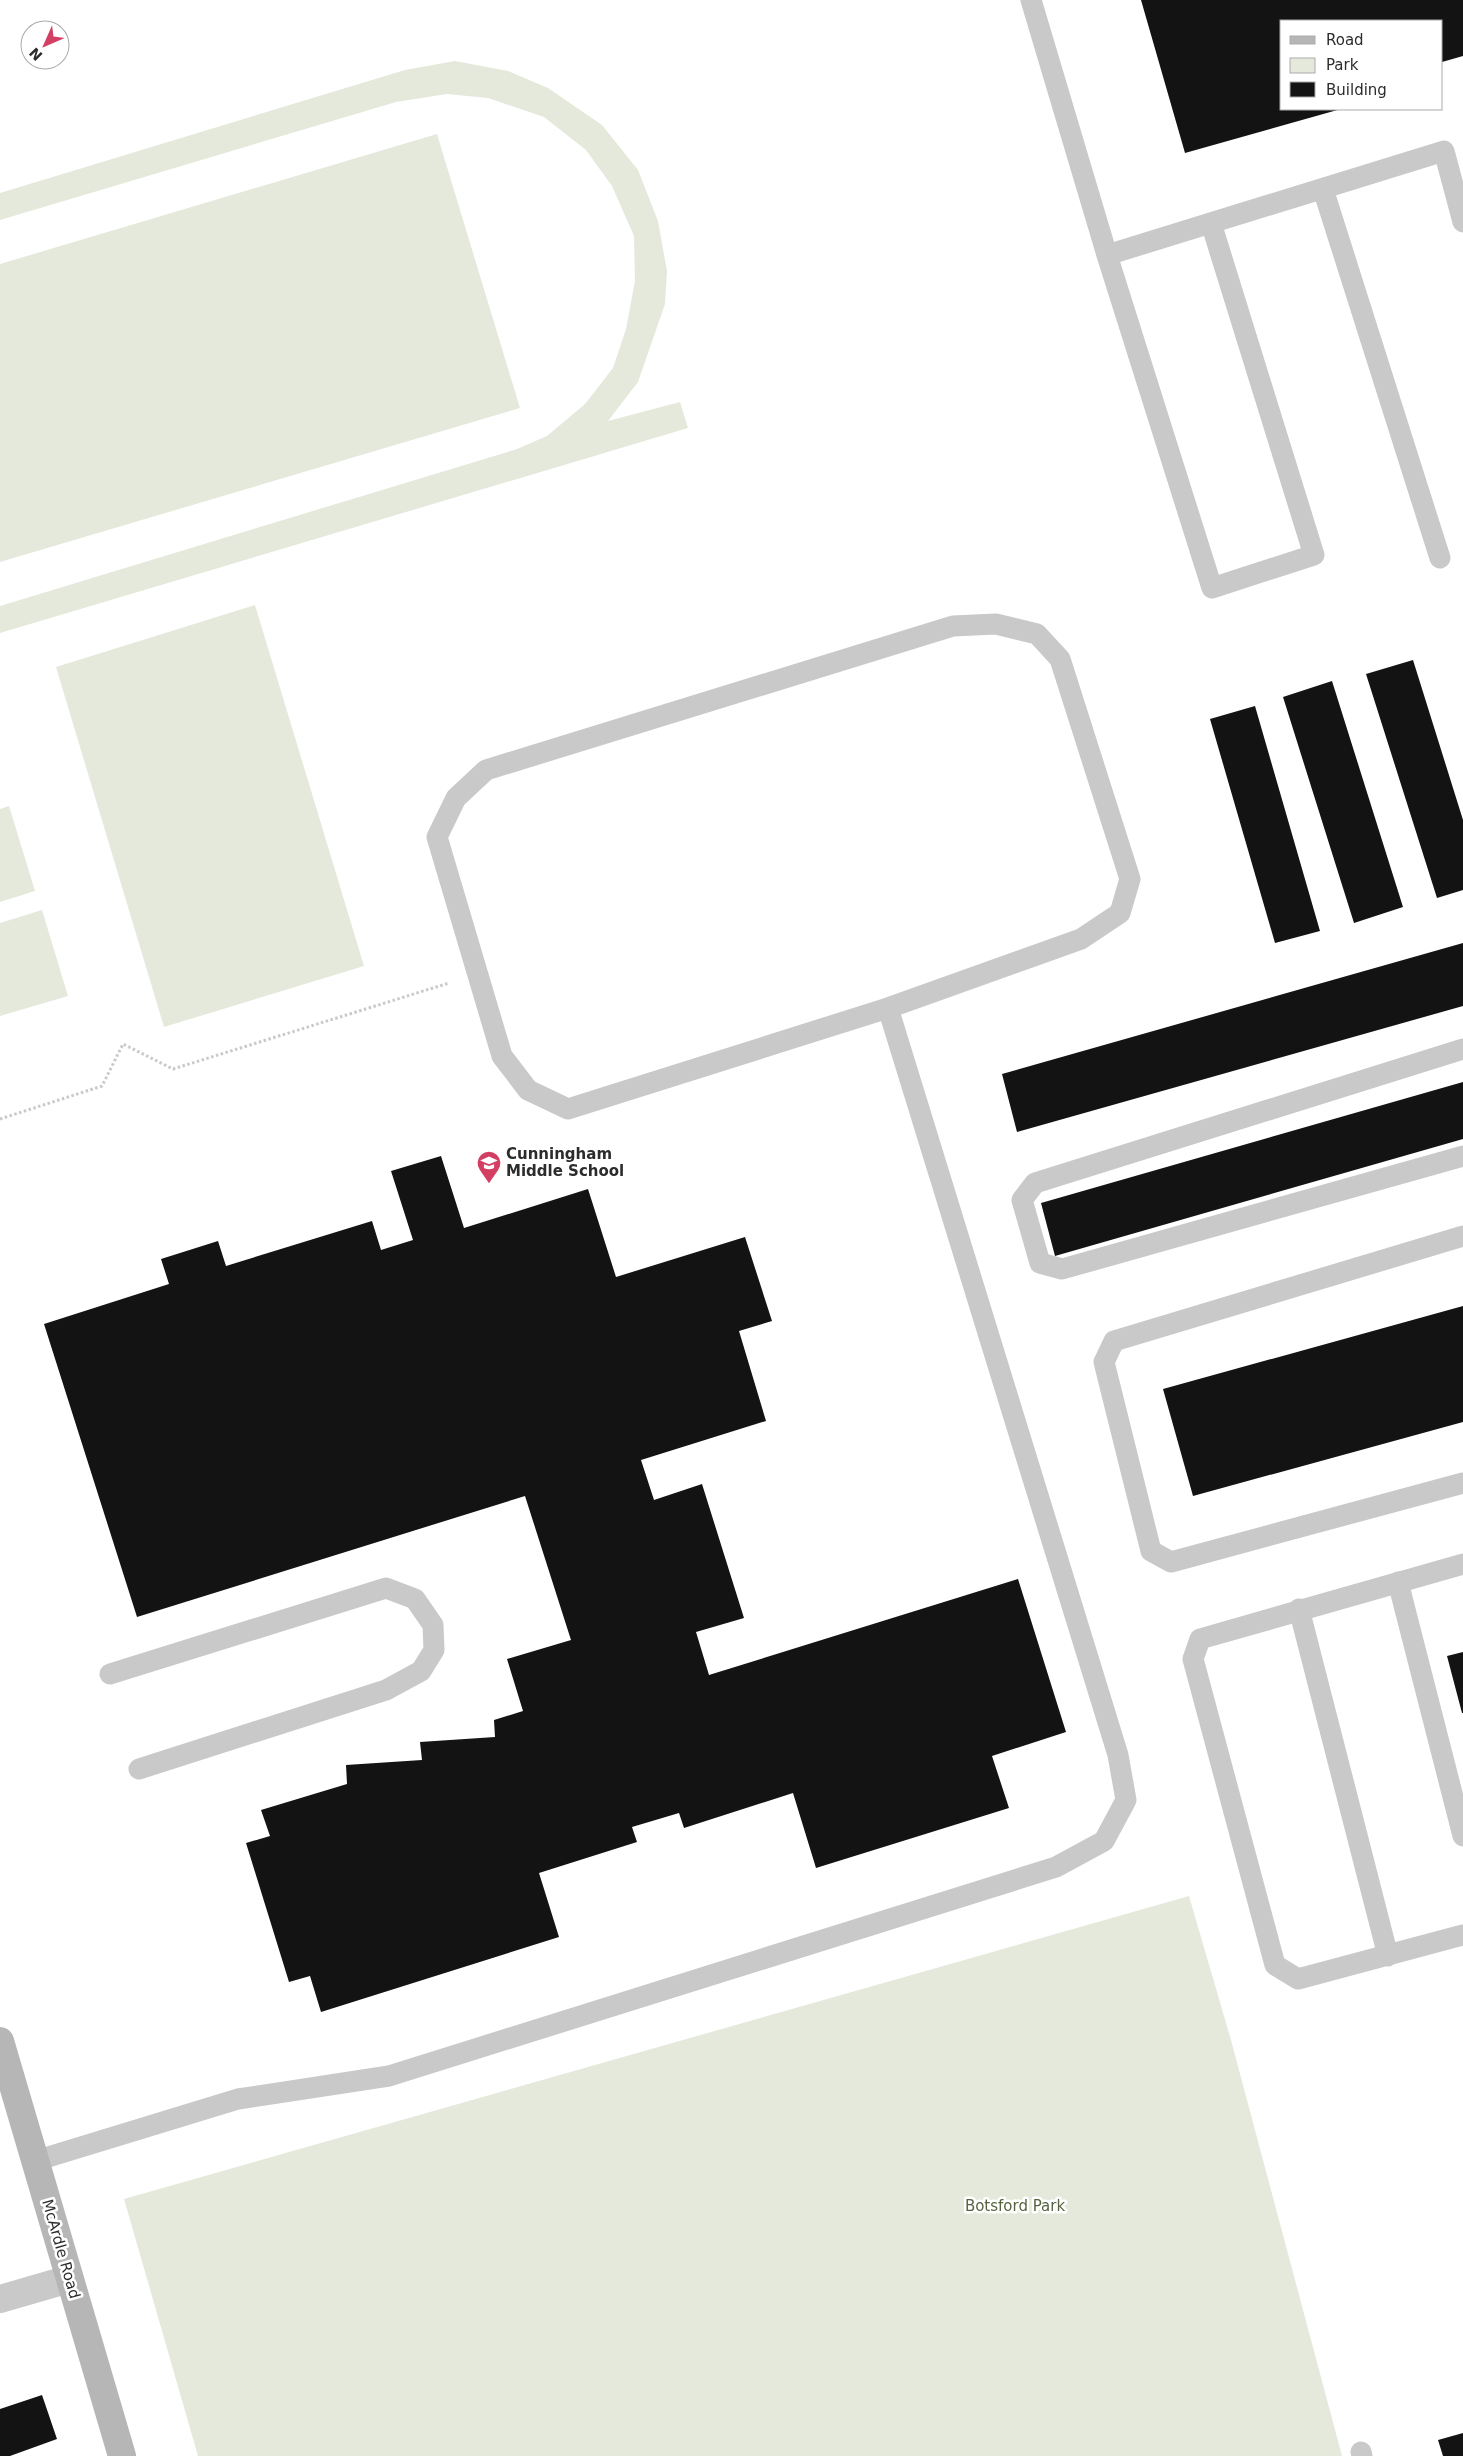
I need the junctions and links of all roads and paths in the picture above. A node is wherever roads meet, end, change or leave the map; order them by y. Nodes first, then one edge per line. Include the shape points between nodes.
1 (1031, 0) edge
2 (1454, 148) edge
3 (1323, 189) junction
4 (1463, 222) edge
5 (1211, 223) junction
6 (1107, 256) junction
7 (1440, 558) dead end
8 (478, 974) junction
9 (888, 1008) junction
10 (1463, 1049) edge
11 (0, 1120) edge
12 (1463, 1156) edge
13 (1463, 1236) edge
14 (1463, 1483) edge
15 (1463, 1564) edge
16 (1398, 1582) junction
17 (1299, 1609) junction
18 (110, 1674) dead end
19 (139, 1769) dead end
20 (1463, 1836) edge
21 (1463, 1935) edge
22 (1388, 1956) junction
23 (0, 2041) edge
24 (35, 2161) junction
25 (69, 2279) junction
26 (0, 2299) edge
27 (122, 2456) edge

1 - 6 lane
2 - 3 lane
2 - 4 lane
3 - 5 lane
3 - 7 lane
5 - 6 lane
5 - 6 lane via 1314,556 1212,588
8 - 9 lane via 502,1056 528,1090 568,1109
8 - 9 lane via 437,836 456,798 486,770 953,626 996,624 1037,634 1060,659 1130,879 1120,913 1081,939
8 - 11 path via 173,1069 123,1044 102,1086
9 - 24 lane via 1118,1755 1126,1800 1104,1841 1056,1867 389,2076 238,2099
10 - 12 lane via 1035,1184 1022,1200 1040,1263 1062,1269
13 - 14 lane via 1114,1341 1104,1362 1151,1551 1171,1562
15 - 16 lane
16 - 17 lane
16 - 20 lane
17 - 22 lane
17 - 22 lane via 1200,1639 1193,1659 1274,1965 1298,1979
18 - 19 lane via 386,1588 415,1599 433,1625 434,1650 421,1671 386,1690
21 - 22 lane
23 - 24 main road, McArdle Road
24 - 25 main road, McArdle Road
25 - 26 street
25 - 27 main road, McArdle Road

